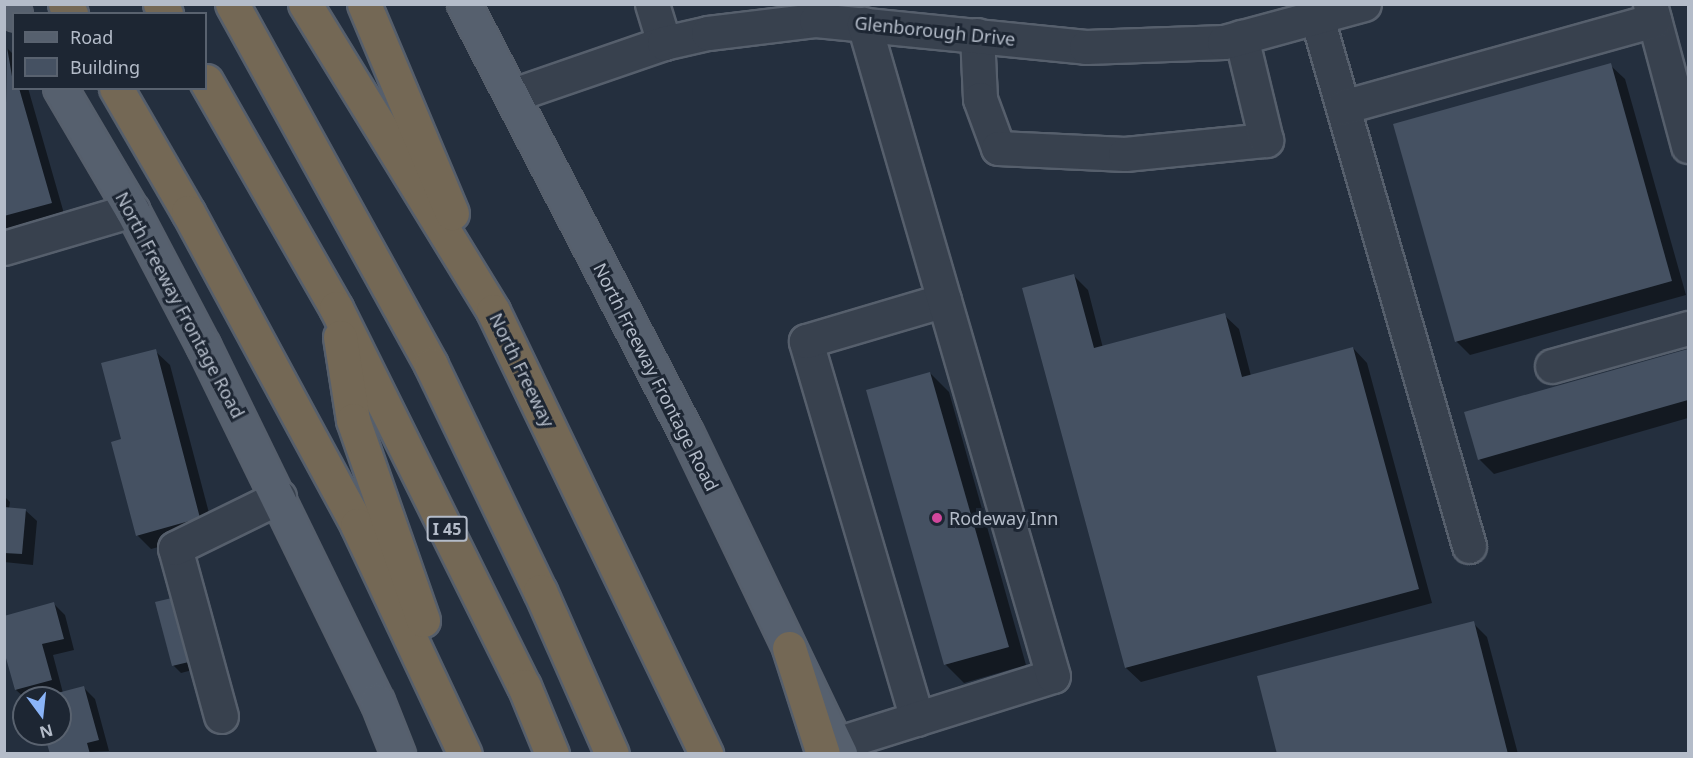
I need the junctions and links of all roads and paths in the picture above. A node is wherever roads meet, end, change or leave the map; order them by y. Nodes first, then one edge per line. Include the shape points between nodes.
1 (232, 4) edge
2 (305, 4) edge
3 (364, 4) edge
4 (464, 4) edge
5 (652, 4) edge
6 (1364, 4) edge
7 (1315, 11) edge
8 (1652, 12) edge
9 (742, 16) edge
10 (938, 18) edge
11 (864, 24) junction
12 (977, 35) junction
13 (1241, 37) junction
14 (664, 43) junction
15 (207, 83) edge
16 (61, 90) edge
17 (117, 90) edge
18 (513, 95) junction
19 (1343, 107) junction
20 (1689, 146) edge
21 (132, 210) junction
22 (4, 249) edge
23 (944, 300) junction
24 (336, 308) junction
25 (493, 312) junction
26 (1689, 328) edge
27 (1552, 366) dead end
28 (279, 497) junction
29 (1469, 546) dead end
30 (789, 648) joint
31 (221, 716) dead end
32 (917, 719) junction
33 (833, 750) edge
34 (398, 753) edge
35 (467, 753) edge
36 (552, 753) edge
37 (612, 753) edge
38 (706, 753) edge

1 - 37 highway via 431,365 540,591
2 - 25 highway, North Freeway
3 - 25 highway
4 - 18 main road, North Freeway Frontage Road
5 - 14 street
6 - 7 street, Glenborough Drive
7 - 13 street, Glenborough Drive
7 - 19 street
8 - 19 street
8 - 20 street
9 - 11 street, Glenborough Drive
9 - 14 street, Glenborough Drive
10 - 11 street, Glenborough Drive
10 - 12 street, Glenborough Drive
11 - 23 street
12 - 13 street, Glenborough Drive via 1086,47 1224,42
12 - 13 street via 980,99 998,148 1125,153 1266,140
14 - 18 street, Glenborough Drive
15 - 24 highway, I 45
16 - 21 main road, North Freeway Frontage Road
17 - 35 highway via 211,254 357,525
18 - 30 main road, North Freeway Frontage Road via 686,432
19 - 29 street
21 - 22 street
21 - 28 main road, North Freeway Frontage Road
23 - 32 street via 1053,676
23 - 32 street via 806,341
24 - 35 highway via 353,420
24 - 36 highway, I 45 via 524,686
25 - 38 highway, North Freeway
26 - 27 street
28 - 31 street via 175,548
28 - 34 main road, North Freeway Frontage Road
30 - 33 highway
32 - 33 street

